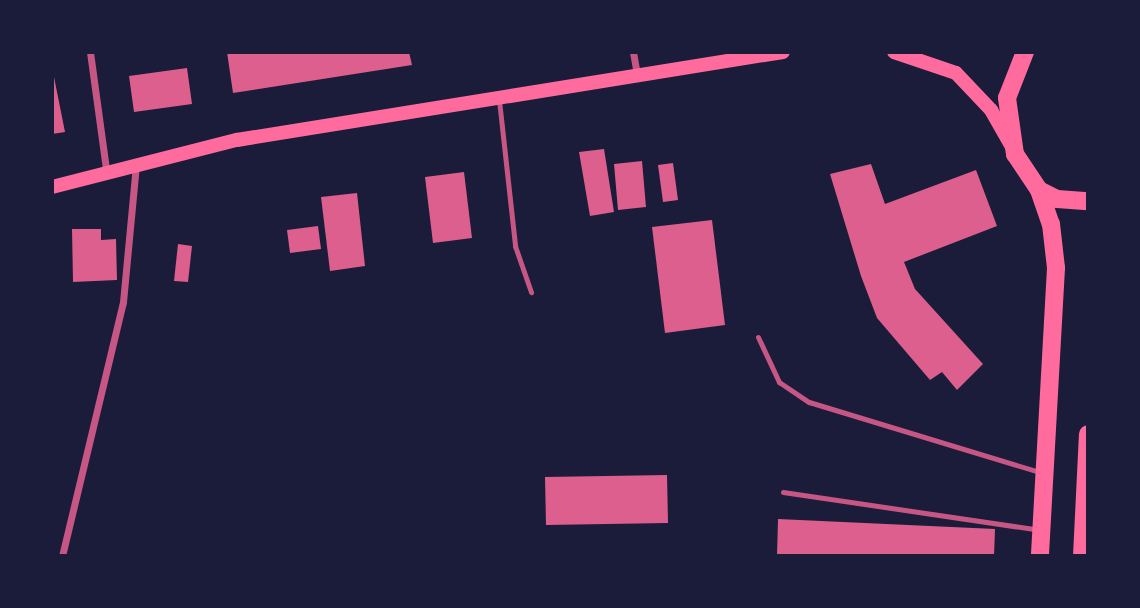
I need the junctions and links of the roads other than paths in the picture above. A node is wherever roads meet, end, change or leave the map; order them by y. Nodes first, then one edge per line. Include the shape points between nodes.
1 (90, 52) edge
2 (633, 52) edge
3 (783, 52) edge
4 (894, 52) edge
5 (1025, 52) edge
6 (637, 74) junction
7 (498, 97) junction
8 (1015, 153) junction
9 (136, 163) junction
10 (106, 169) junction
11 (52, 187) edge
12 (1039, 190) junction
13 (1087, 201) edge
14 (531, 292) dead end
15 (758, 337) dead end
16 (1087, 434) edge
17 (1045, 474) junction
18 (783, 492) dead end
19 (1042, 530) junction
20 (62, 555) edge
21 (1041, 555) edge
22 (1082, 555) edge

1 - 10 street
2 - 6 street
3 - 6 main road
4 - 8 main road via 956,73 991,110
5 - 8 main road via 1007,98
6 - 7 main road
7 - 9 main road
7 - 14 lane via 514,246
8 - 12 main road
9 - 10 main road
9 - 20 street via 124,302
10 - 11 main road
12 - 13 main road via 1057,199
12 - 17 main road via 1056,268
15 - 17 lane via 779,382 809,402
16 - 22 main road
17 - 19 main road
18 - 19 lane
19 - 21 main road

